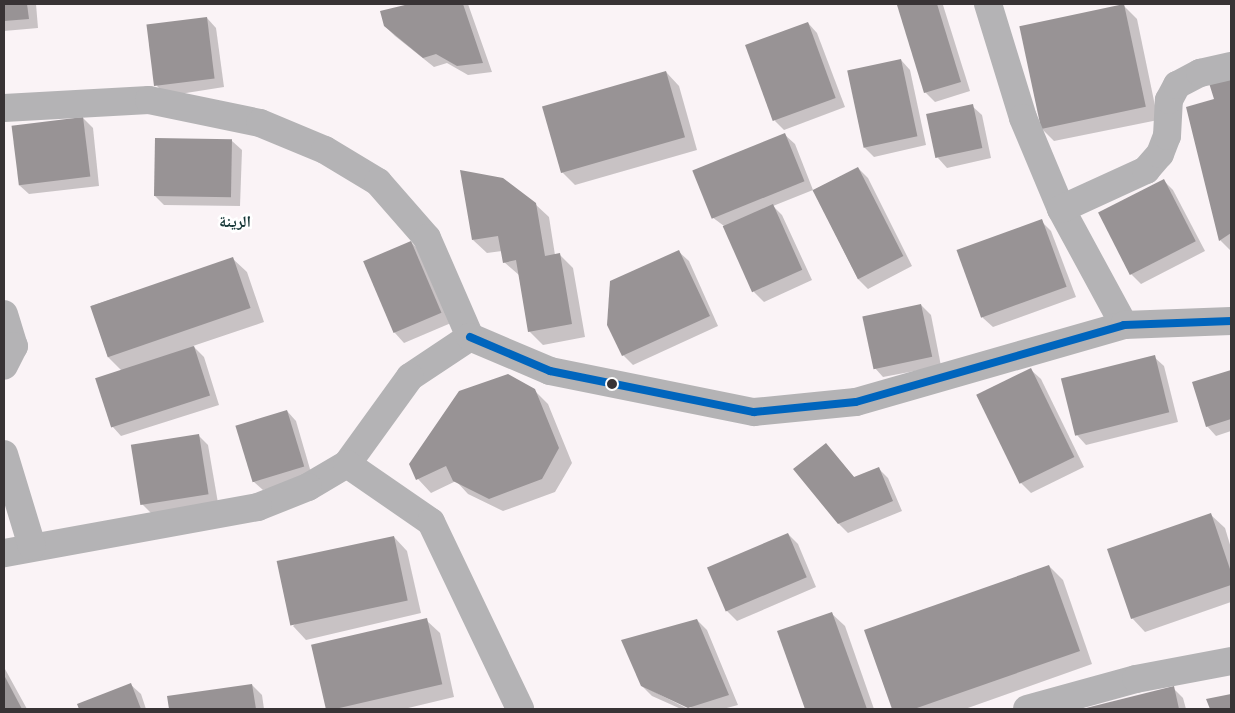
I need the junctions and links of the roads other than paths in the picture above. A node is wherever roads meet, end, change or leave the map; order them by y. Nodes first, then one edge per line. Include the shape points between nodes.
1 (988, 4) edge
2 (1231, 66) edge
3 (4, 108) edge
4 (1061, 209) junction
5 (4, 314) edge
6 (1231, 321) edge
7 (1124, 325) junction
8 (470, 336) junction
9 (4, 366) edge
10 (4, 454) edge
11 (347, 464) junction
12 (32, 546) junction
13 (4, 553) edge
14 (1231, 661) edge
15 (520, 709) edge
16 (1027, 709) edge

1 - 4 street via 1023,118
2 - 4 street via 1200,73 1177,85 1168,100 1167,136 1160,154 1146,170
3 - 8 street via 149,100 260,123 325,150 378,182 426,238
4 - 7 street
5 - 9 street via 14,346
6 - 7 street
7 - 8 street via 856,402 754,412 550,372
8 - 11 street via 410,377
10 - 12 street
11 - 12 street via 308,488 258,507
11 - 15 street via 431,522
12 - 13 street
14 - 16 street via 1136,679

